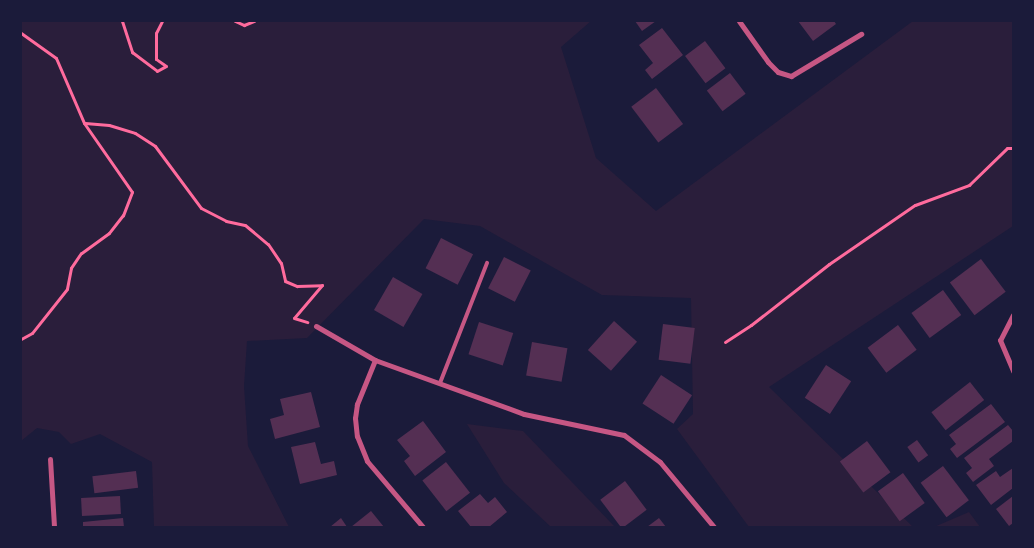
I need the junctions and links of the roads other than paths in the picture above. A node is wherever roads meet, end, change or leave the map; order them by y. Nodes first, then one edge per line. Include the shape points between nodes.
1 (739, 21) edge
2 (861, 34) dead end
3 (487, 263) dead end
4 (1013, 315) edge
5 (316, 326) road end
6 (375, 360) junction
7 (1013, 371) edge
8 (440, 383) junction
9 (50, 459) dead end
10 (54, 527) edge
11 (423, 527) edge
12 (714, 527) edge

1 - 2 street via 768,62 778,72 790,76
3 - 8 lane
4 - 7 street via 1000,340
5 - 6 street
6 - 8 street
6 - 11 street via 358,404 355,418 357,436 367,461
8 - 12 street via 524,414 624,435 660,462
9 - 10 street

